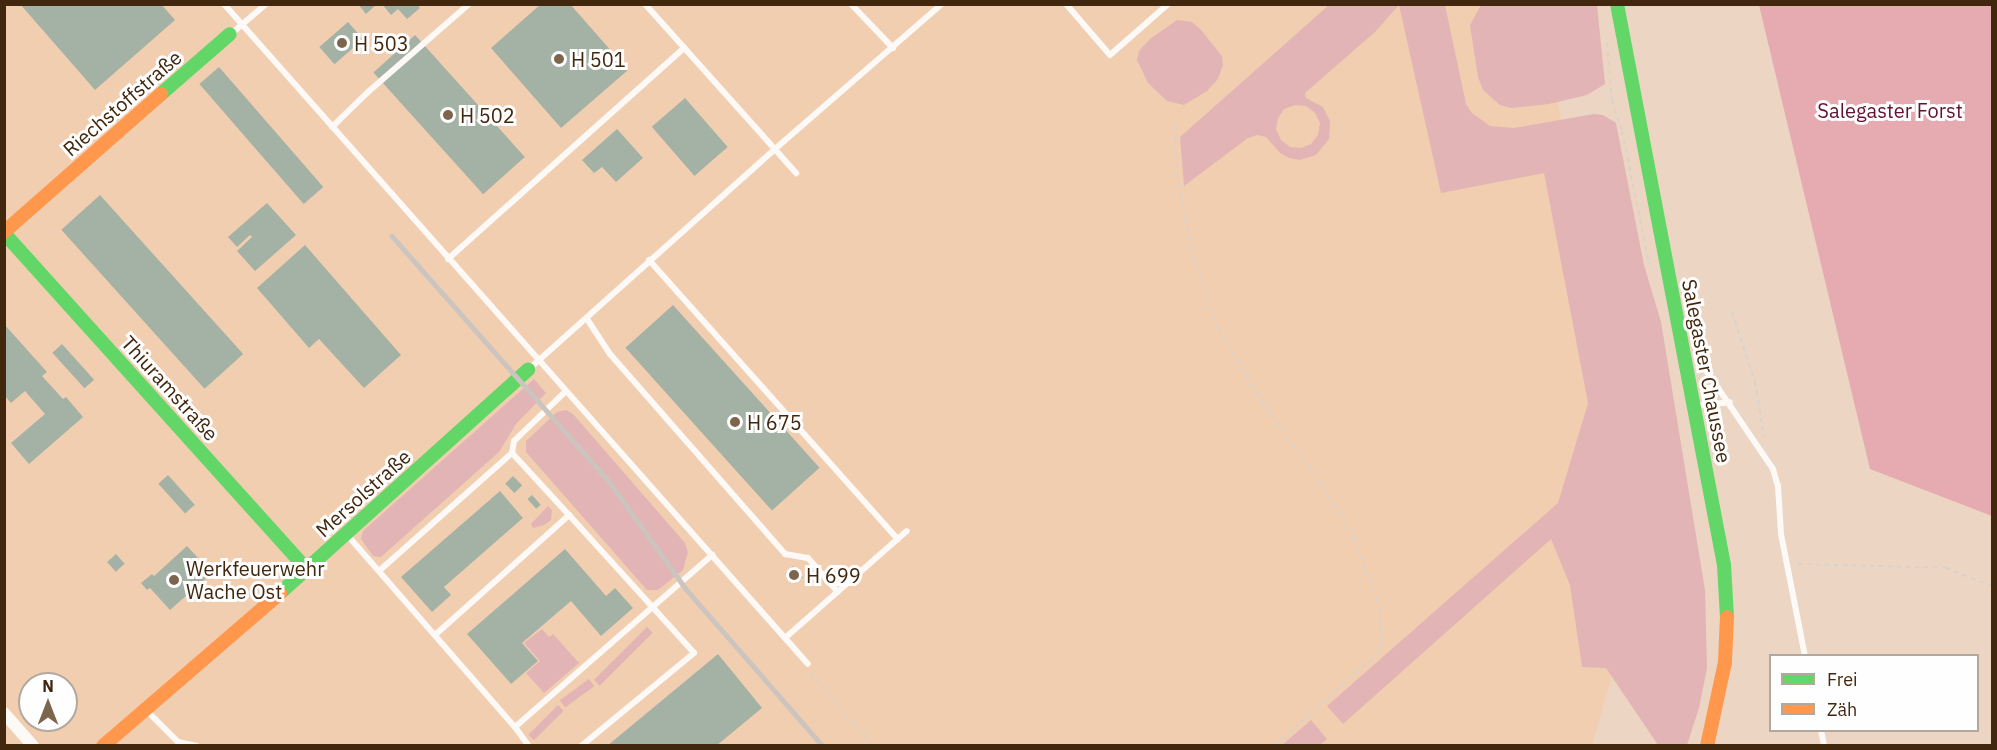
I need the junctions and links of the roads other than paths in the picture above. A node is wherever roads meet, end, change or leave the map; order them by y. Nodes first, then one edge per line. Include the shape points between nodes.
1 (224, 4) edge
2 (266, 4) edge
3 (469, 4) edge
4 (645, 4) edge
5 (851, 4) edge
6 (942, 4) edge
7 (1066, 4) edge
8 (1168, 4) edge
9 (1617, 4) edge
10 (242, 25) junction
11 (230, 34) joint
12 (684, 48) junction
13 (893, 48) junction
14 (332, 127) junction
15 (775, 149) junction
16 (796, 173) dead end
17 (4, 232) edge
18 (448, 259) junction
19 (649, 261) junction
20 (587, 319) junction
21 (539, 360) junction
22 (1701, 363) dead end
23 (526, 372) joint
24 (566, 391) junction
25 (1730, 402) junction
26 (1694, 406) junction
27 (512, 453) junction
28 (569, 516) junction
29 (907, 531) dead end
30 (346, 534) junction
31 (898, 538) junction
32 (712, 555) junction
33 (307, 570) junction
34 (379, 571) junction
35 (838, 592) junction
36 (652, 607) junction
37 (435, 635) junction
38 (784, 638) junction
39 (1805, 654) edge
40 (808, 664) road end
41 (145, 708) junction
42 (4, 713) edge
43 (515, 727) junction
44 (33, 746) edge
45 (103, 746) edge
46 (197, 746) edge
47 (529, 746) edge
48 (581, 746) edge
49 (1707, 746) edge

1 - 10 lane
2 - 10 lane, Riechstoffstraße
3 - 14 lane
4 - 12 lane
5 - 13 lane
6 - 13 lane
7 - 8 lane via 1110,55
9 - 26 street, Salegaster Chaussee
10 - 11 lane, Riechstoffstraße
10 - 14 lane
11 - 17 street, Riechstoffstraße
12 - 15 lane
12 - 18 lane
13 - 15 lane
14 - 18 lane
15 - 16 lane
15 - 19 lane
17 - 33 street, Thiuramstraße
18 - 21 lane
19 - 20 lane
19 - 31 lane
20 - 21 lane
20 - 35 lane via 610,354 785,554 808,558
21 - 23 lane
21 - 24 lane
22 - 25 lane
23 - 30 street, Mersolstraße
24 - 27 lane via 514,441
24 - 32 lane
25 - 26 lane
25 - 39 lane via 1773,468 1786,564
26 - 49 street, Salegaster Chaussee via 1727,596 1725,662
27 - 28 lane
27 - 34 lane
28 - 36 lane
28 - 37 lane
29 - 31 lane
30 - 33 street, Mersolstraße
30 - 34 lane
31 - 35 lane
32 - 36 lane
32 - 38 lane
33 - 41 street, Mersolstraße
34 - 37 lane
35 - 38 lane
36 - 43 lane
36 - 48 lane via 694,653
37 - 43 lane
38 - 40 lane
41 - 45 street, Mersolstraße
41 - 46 lane via 178,742
42 - 44 street
43 - 47 lane

